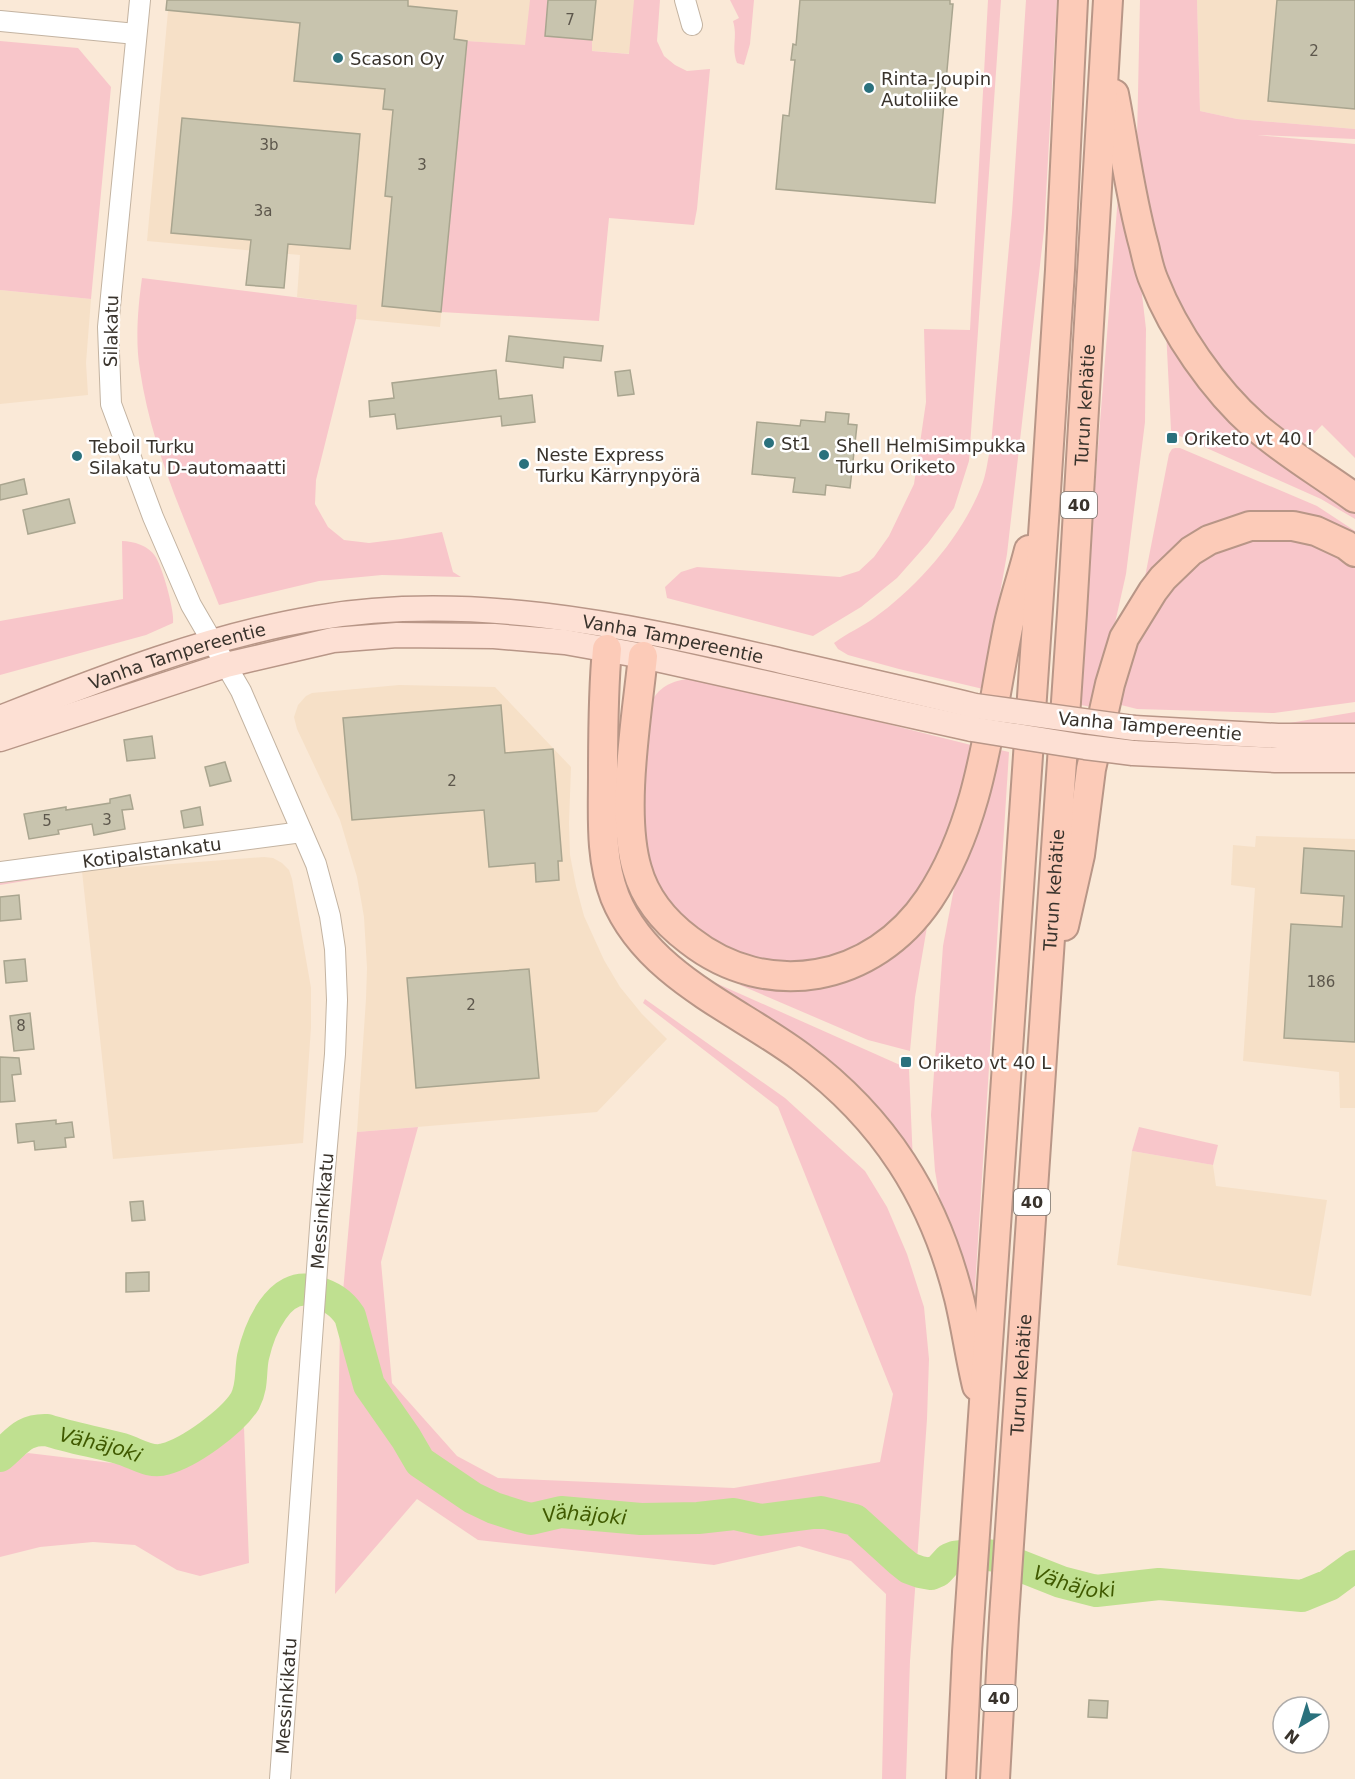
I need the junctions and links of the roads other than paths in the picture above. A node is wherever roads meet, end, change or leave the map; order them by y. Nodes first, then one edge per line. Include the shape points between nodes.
1 (140, 0) edge
2 (685, 0) edge
3 (1073, 0) edge
4 (1108, 0) edge
5 (0, 21) edge
6 (692, 25) dead end
7 (136, 34) junction
8 (1106, 51) junction
9 (1046, 491) junction
10 (1355, 498) edge
11 (1355, 552) edge
12 (626, 627) junction
13 (213, 643) junction
14 (607, 649) junction
15 (643, 656) junction
16 (226, 665) junction
17 (973, 717) junction
18 (0, 718) edge
19 (1355, 736) edge
20 (0, 739) edge
21 (1355, 760) edge
22 (302, 832) junction
23 (0, 872) edge
24 (1045, 1010) junction
25 (984, 1419) junction
26 (280, 1779) edge
27 (961, 1779) edge
28 (995, 1779) edge

1 - 7 street, Silakatu
2 - 6 street
3 - 9 highway, Turun kehätie / 40
4 - 8 highway, Turun kehätie / 40
5 - 7 street
7 - 13 street, Silakatu via 108,327 111,404 153,517 191,605
8 - 10 highway via 1136,216 1154,281 1179,332 1204,370 1254,426
8 - 24 highway, Turun kehätie / 40
9 - 15 highway via 1007,630 984,759 951,863 904,929 876,952 845,968 808,976 749,971 713,957 655,907 642,883 632,846 631,784
9 - 25 highway, Turun kehätie / 40
11 - 24 highway via 1316,531 1293,526 1250,526 1209,540 1191,551 1153,591 1124,638 1110,684 1091,769 1080,855
12 - 13 main road, Vanha Tampereentie via 505,612 392,610 316,618
12 - 14 main road
12 - 15 main road
12 - 17 main road, Vanha Tampereentie via 679,637
13 - 16 street, Silakatu
13 - 18 main road, Vanha Tampereentie via 93,682
14 - 15 main road, Vanha Tampereentie
14 - 16 main road, Vanha Tampereentie via 494,636 397,635 333,640
14 - 25 highway via 603,689 603,846 608,875 621,908 644,942 666,965 802,1057 838,1087 907,1168 927,1206 949,1265
15 - 17 main road, Vanha Tampereentie
16 - 20 main road, Vanha Tampereentie
16 - 22 street, Messinkikatu
17 - 19 main road, Vanha Tampereentie, bridge via 1278,736
17 - 21 main road, Vanha Tampereentie, bridge via 1086,747 1133,753
22 - 23 street, Kotipalstankatu
22 - 26 street, Messinkikatu via 324,890 337,975 335,1054
24 - 28 highway, Turun kehätie / 40
25 - 27 highway, Turun kehätie / 40

